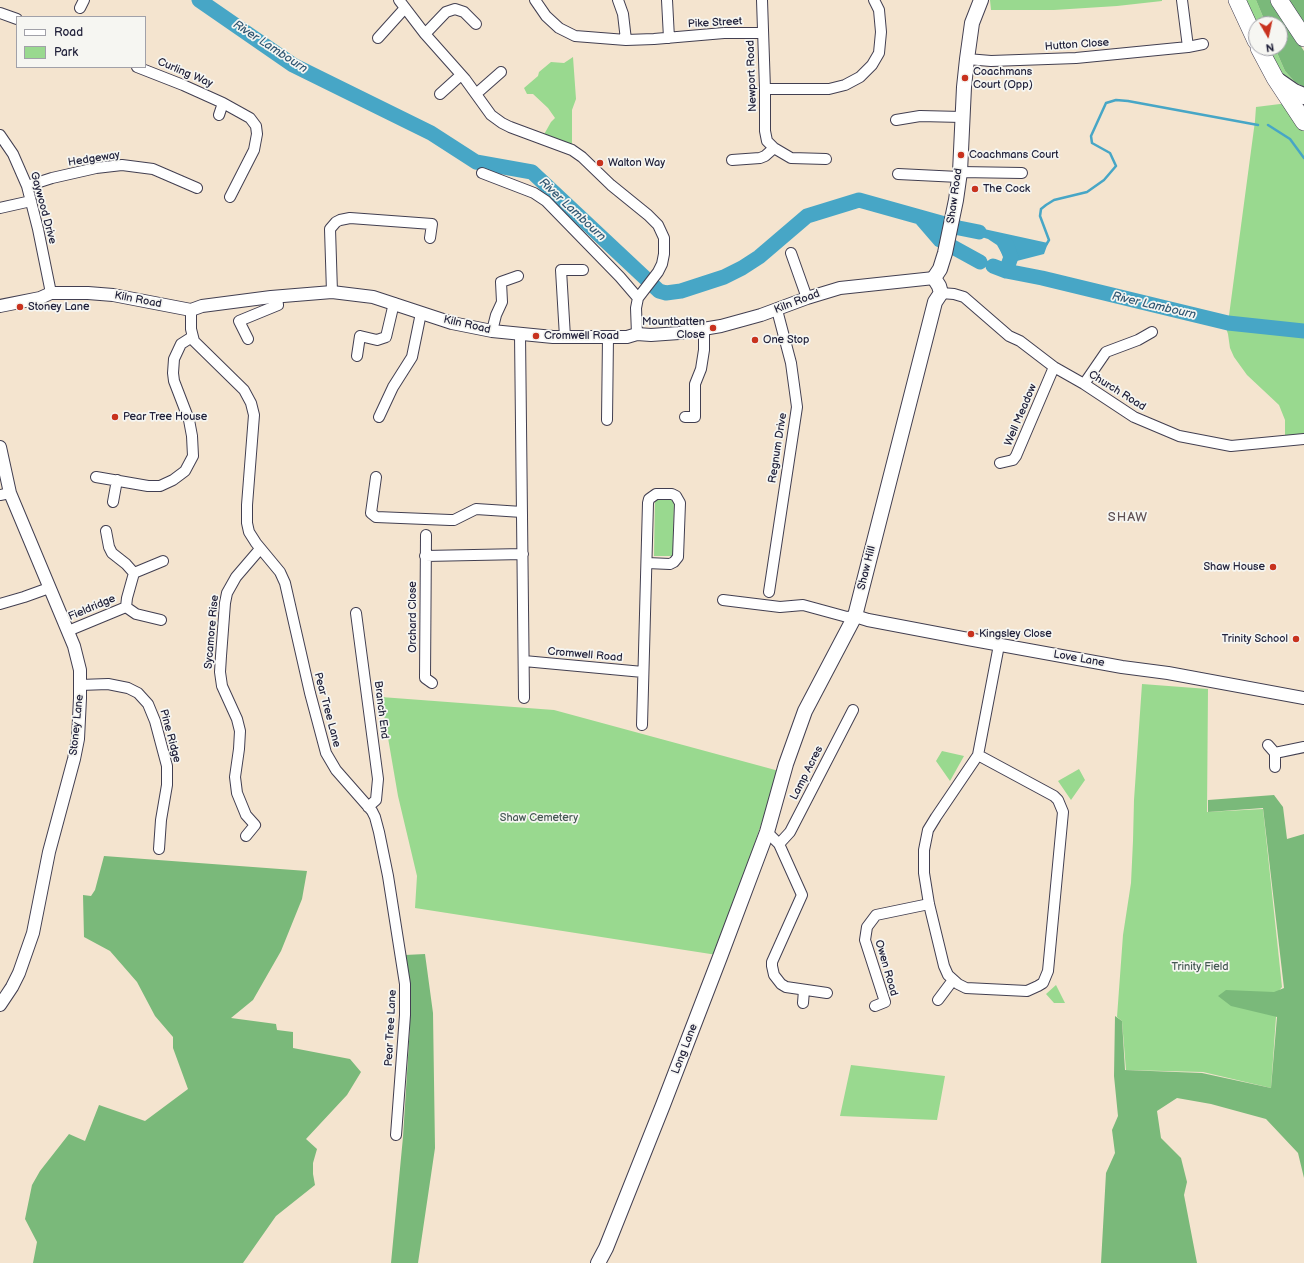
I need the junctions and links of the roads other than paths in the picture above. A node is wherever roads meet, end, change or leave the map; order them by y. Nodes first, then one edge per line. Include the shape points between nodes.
1 (535, 0) edge
2 (618, 0) edge
3 (667, 0) edge
4 (762, 0) edge
5 (874, 0) edge
6 (981, 0) edge
7 (1182, 0) edge
8 (1237, 0) edge
9 (1279, 0) edge
10 (402, 4) edge
11 (0, 13) edge
12 (16, 19) edge
13 (476, 24) dead end
14 (1248, 24) edge
15 (762, 33) junction
16 (425, 34) junction
17 (378, 38) dead end
18 (669, 38) junction
19 (1304, 38) edge
20 (626, 40) junction
21 (1202, 44) dead end
22 (1188, 47) junction
23 (1263, 56) edge
24 (967, 59) junction
25 (140, 68) edge
26 (501, 72) dead end
27 (461, 74) junction
28 (1275, 78) junction
29 (765, 89) junction
30 (440, 94) dead end
31 (476, 94) junction
32 (1304, 96) edge
33 (223, 103) junction
34 (219, 115) dead end
35 (962, 117) junction
36 (896, 120) dead end
37 (1304, 122) edge
38 (0, 135) edge
39 (774, 148) junction
40 (826, 158) dead end
41 (732, 160) dead end
42 (482, 173) dead end
43 (1022, 173) dead end
44 (898, 174) dead end
45 (960, 175) junction
46 (27, 186) junction
47 (198, 188) dead end
48 (230, 198) dead end
49 (31, 201) junction
50 (0, 208) edge
51 (430, 238) dead end
52 (791, 253) dead end
53 (583, 270) dead end
54 (518, 276) dead end
55 (934, 278) junction
56 (332, 292) junction
57 (51, 293) junction
58 (941, 293) junction
59 (639, 296) junction
60 (277, 297) junction
61 (807, 298) junction
62 (394, 303) junction
63 (0, 306) edge
64 (191, 310) junction
65 (777, 310) junction
66 (421, 313) junction
67 (704, 330) junction
68 (492, 332) junction
69 (1152, 332) dead end
70 (520, 334) junction
71 (637, 334) junction
72 (192, 337) junction
73 (565, 337) junction
74 (608, 337) junction
75 (248, 339) dead end
76 (357, 356) dead end
77 (1054, 367) junction
78 (1084, 384) junction
79 (379, 417) dead end
80 (685, 417) dead end
81 (607, 420) dead end
82 (1304, 439) edge
83 (0, 448) edge
84 (1000, 463) dead end
85 (96, 477) dead end
86 (376, 477) dead end
87 (117, 480) junction
88 (5, 494) edge
89 (113, 502) dead end
90 (522, 512) junction
91 (106, 531) dead end
92 (426, 535) dead end
93 (260, 549) junction
94 (523, 554) junction
95 (425, 556) junction
96 (163, 561) dead end
97 (647, 563) junction
98 (134, 573) junction
99 (49, 588) junction
100 (769, 592) dead end
101 (723, 600) dead end
102 (0, 604) edge
103 (126, 607) junction
104 (356, 613) dead end
105 (855, 616) junction
106 (161, 620) dead end
107 (68, 631) junction
108 (999, 644) junction
109 (524, 661) junction
110 (643, 672) junction
111 (425, 682) dead end
112 (80, 685) junction
113 (524, 698) dead end
114 (1304, 698) edge
115 (853, 710) dead end
116 (642, 725) dead end
117 (1304, 747) edge
118 (978, 755) junction
119 (1275, 767) dead end
120 (368, 807) junction
121 (767, 832) junction
122 (246, 836) dead end
123 (779, 844) junction
124 (159, 849) dead end
125 (929, 904) junction
126 (953, 980) junction
127 (804, 990) junction
128 (827, 993) dead end
129 (938, 1000) dead end
130 (803, 1003) dead end
131 (0, 1005) edge
132 (874, 1006) dead end
133 (396, 1135) dead end
134 (598, 1263) edge

1 - 20 street via 546,16 559,28 575,36
2 - 20 street via 623,14
3 - 18 street
4 - 15 street, Newport Road
5 - 29 street via 879,10 879,53 860,77 845,85 829,89
6 - 24 main road, Shaw Road via 972,23
7 - 22 street
8 - 14 highway
9 - 19 highway
10 - 16 street
10 - 17 street
11 - 12 street
13 - 16 street via 464,12 455,9 446,12
15 - 18 street, Pike Street via 724,32
15 - 29 street, Newport Road
16 - 27 street
18 - 20 street, Pike Street
21 - 22 street, Hutton Close
22 - 24 street, Hutton Close via 1076,58 991,61
23 - 28 highway
24 - 35 main road, Shaw Road
25 - 33 street, Curling Way
26 - 31 street
27 - 30 street
27 - 31 street
28 - 32 main road via 1284,86
28 - 37 highway
29 - 39 street, Newport Road via 766,137
31 - 59 street via 491,115 502,123 562,145 578,154 653,220 662,235 665,249 662,264
33 - 34 street
33 - 48 street, Curling Way via 250,118 256,126 257,134 254,150 239,190
35 - 36 street via 920,116
35 - 45 main road, Shaw Road
38 - 46 street, Gaywood Drive via 13,154
39 - 40 street via 794,159
39 - 41 street via 766,156 746,164
42 - 59 street via 534,193 546,201
43 - 45 street
44 - 45 street
45 - 55 main road, Shaw Road via 945,253
46 - 47 street, Hedgeway via 96,168 122,165 153,170 185,188
46 - 49 street, Gaywood Drive
49 - 50 street
49 - 57 street, Gaywood Drive
51 - 56 street via 432,224 350,218 336,222 330,229
52 - 61 street
53 - 73 street via 561,270
54 - 68 street via 501,282 502,302
55 - 58 main road
55 - 61 street, Kiln Road via 840,288
56 - 60 street, Kiln Road
56 - 62 street, Kiln Road via 358,294
57 - 63 street, Kiln Road via 40,298
57 - 64 street, Kiln Road via 113,295
58 - 77 street, Church Road via 964,297 1010,336
58 - 105 main road, Shaw Hill via 936,302
59 - 71 street via 636,308
60 - 64 street, Kiln Road via 202,306
60 - 75 street via 278,305 239,320
61 - 65 street, Kiln Road
62 - 66 street, Kiln Road
62 - 76 street via 386,337 377,340 360,336
64 - 72 street
65 - 67 street, Kiln Road
65 - 100 street, Regnum Drive via 791,363 797,407
66 - 68 street, Kiln Road
66 - 79 street via 412,358 392,387
67 - 71 street, Kiln Road via 651,336
67 - 80 street via 701,369 691,383 695,417
68 - 70 street, Kiln Road
69 - 78 street via 1106,352
70 - 73 street, Kiln Road
70 - 90 street
71 - 74 street, Kiln Road
72 - 87 street via 181,344 174,359 173,373 189,420 193,456 191,461 185,471 160,486
72 - 93 street, Pear Tree Lane via 197,346 244,390 253,409 247,523 249,532
73 - 74 street, Kiln Road
74 - 81 street
77 - 78 street, Church Road
77 - 84 street, Well Meadow via 1016,456 1013,460
78 - 82 street, Church Road via 1134,417 1179,436 1231,446
83 - 88 street, Stoney Lane
85 - 87 street
86 - 90 street via 372,513 376,517 454,520 476,510
87 - 89 street
88 - 99 street, Stoney Lane
90 - 94 street
91 - 98 street via 112,553
92 - 95 street, Orchard Close
93 - 120 street, Pear Tree Lane via 285,583 326,753 336,770
93 - 122 street, Sycamore Rise via 236,577 227,593 220,672 222,686 240,731 235,777 237,793 246,815 255,825
94 - 95 street
94 - 109 street
95 - 111 street, Orchard Close
96 - 98 street
97 - 97 street via 670,564 678,557 680,503 672,494 656,494 649,499
97 - 110 street
98 - 103 street, Fieldridge
99 - 102 street
99 - 107 street, Stoney Lane
101 - 105 street via 780,607 803,605 846,617
103 - 106 street, Fieldridge via 136,614
103 - 107 street, Fieldridge
104 - 120 street, Branch End via 378,779 376,800
105 - 108 street, Love Lane
105 - 121 main road, Shaw Hill via 805,711 786,764
107 - 112 street, Stoney Lane via 80,670
108 - 114 street, Love Lane
108 - 118 street
109 - 110 street, Cromwell Road
109 - 113 street
110 - 116 street
112 - 124 street, Pine Ridge via 108,684 128,688 138,693 148,704 167,766
112 - 131 street, Stoney Lane via 78,739 49,852 33,933 19,973
115 - 123 street, Lamp Acres via 790,832
117 - 119 street via 1271,749
118 - 125 street via 928,830 923,863
118 - 126 street via 1047,791 1054,796 1063,812 1048,971 1043,983 1027,991 966,988
120 - 133 street, Pear Tree Lane via 375,817 388,876 405,984
121 - 123 street
121 - 134 main road, Long Lane via 664,1105
123 - 127 street via 802,895 772,966 774,975 781,984 792,989
125 - 126 street via 944,966
125 - 132 street, Owen Road via 876,915 866,927 865,940 885,1002
126 - 129 street
127 - 128 street
127 - 130 street

